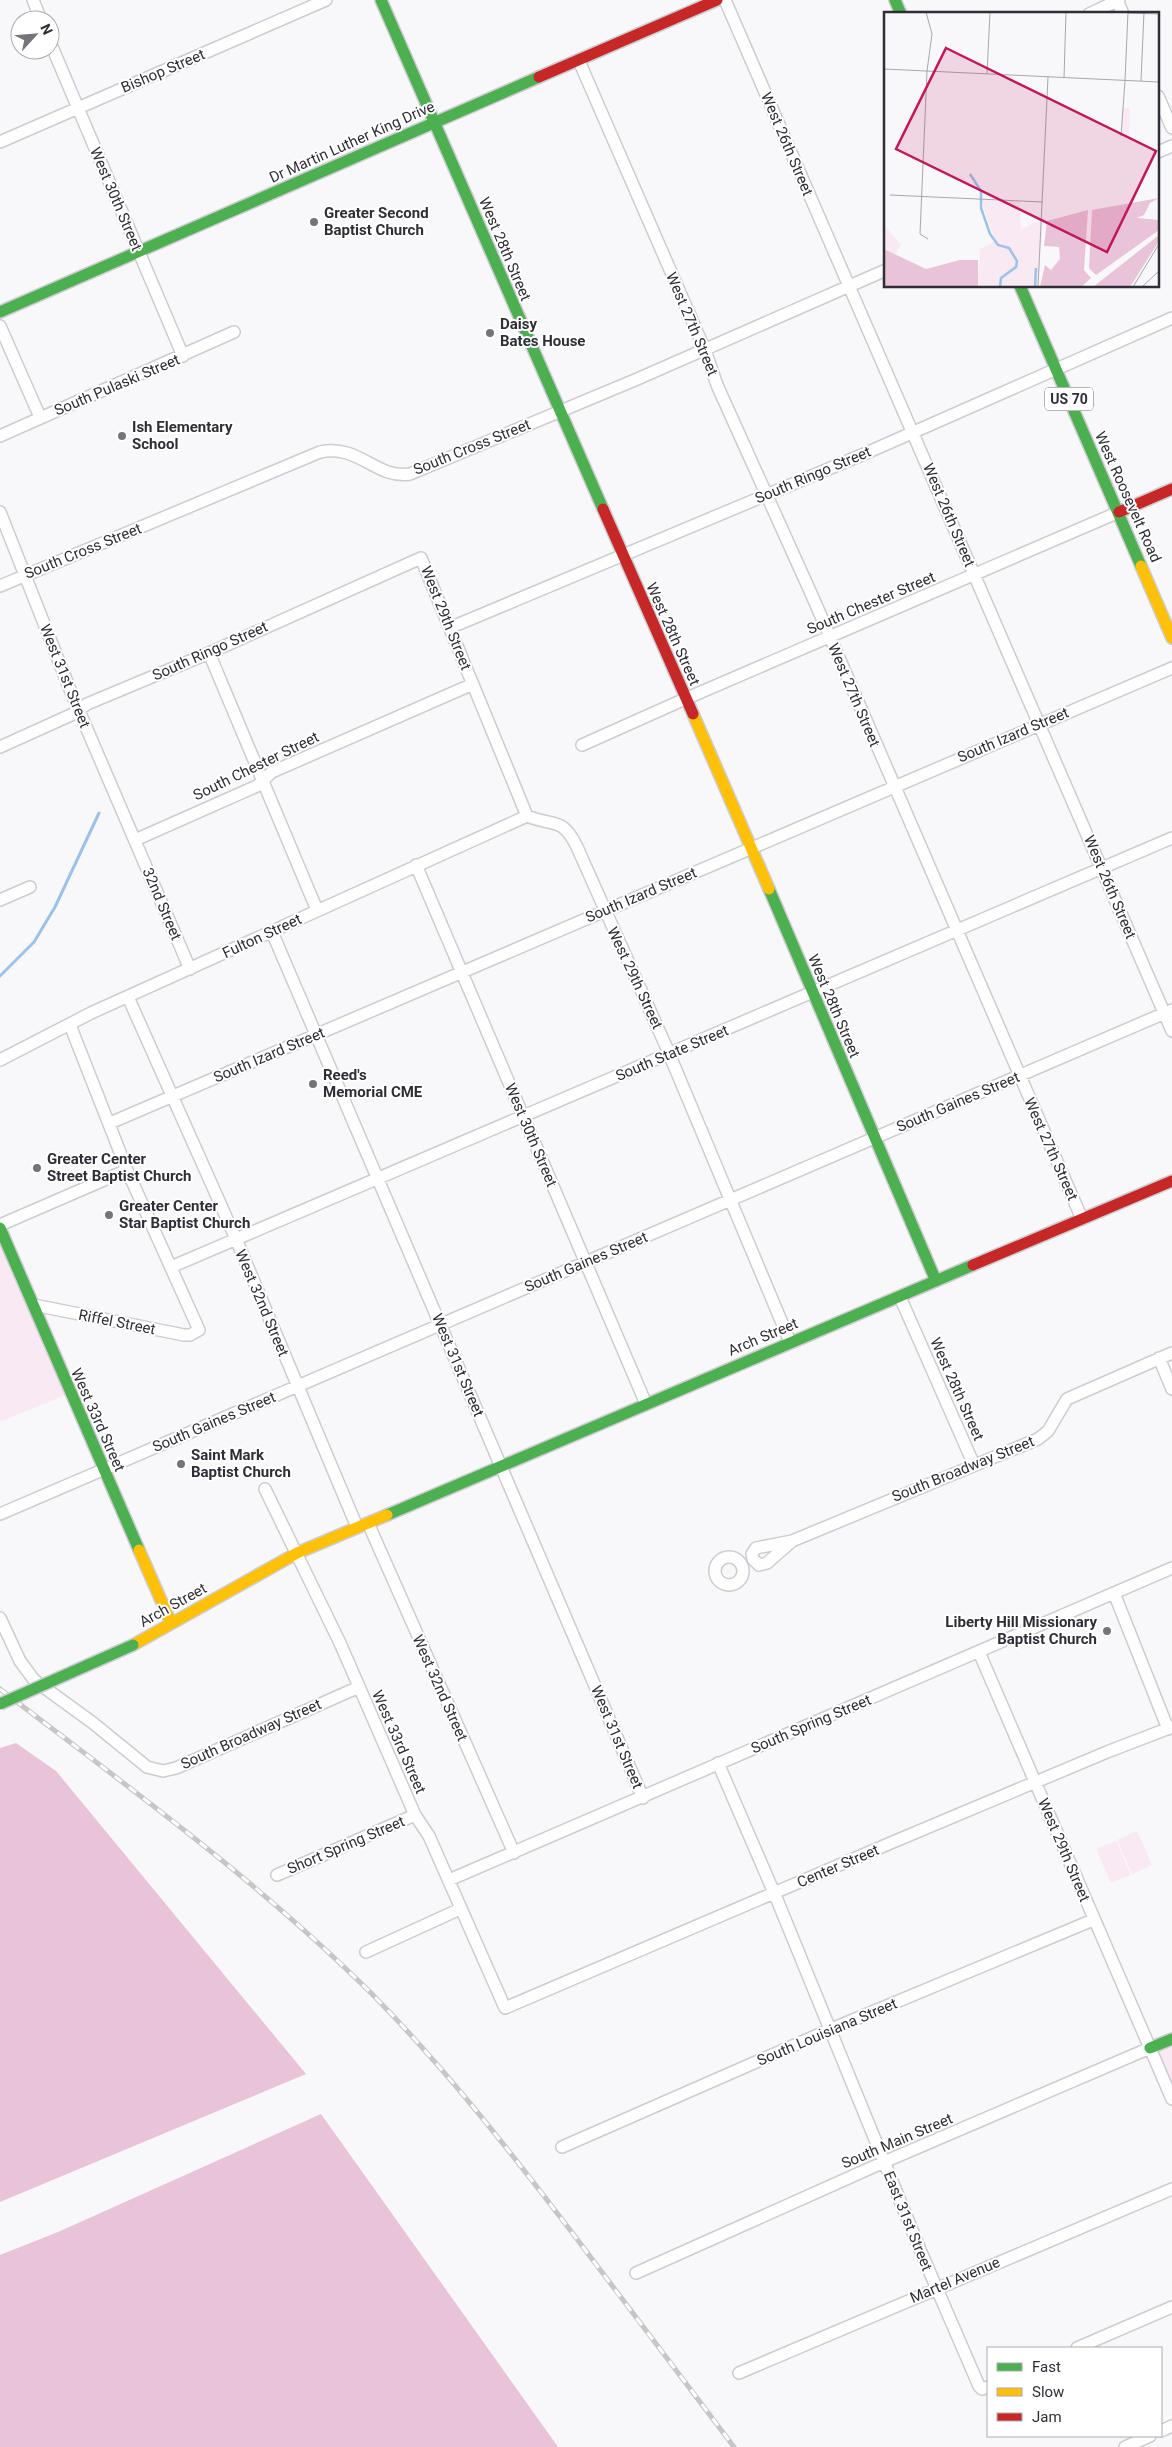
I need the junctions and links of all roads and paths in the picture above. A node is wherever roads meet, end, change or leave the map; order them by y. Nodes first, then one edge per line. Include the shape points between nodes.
1 (326, 0) edge
2 (381, 0) edge
3 (717, 0) edge
4 (725, 0) edge
5 (895, 0) edge
6 (1118, 0) edge
7 (900, 12) edge
8 (1093, 12) edge
9 (1122, 12) edge
10 (58, 60) edge
11 (579, 61) junction
12 (1160, 101) edge
13 (78, 108) junction
14 (434, 123) junction
15 (1172, 128) edge
16 (0, 142) edge
17 (1172, 146) edge
18 (1160, 151) edge
19 (138, 252) junction
20 (884, 271) edge
21 (849, 286) junction
22 (1021, 288) edge
23 (0, 312) edge
24 (1172, 318) edge
25 (0, 326) edge
26 (234, 332) dead end
27 (704, 350) junction
28 (183, 356) junction
29 (1056, 368) junction
30 (560, 411) junction
31 (40, 417) junction
32 (912, 432) junction
33 (0, 436) edge
34 (1172, 489) edge
35 (768, 495) junction
36 (0, 512) edge
37 (1119, 512) junction
38 (623, 557) junction
39 (421, 558) joint
40 (24, 574) junction
41 (974, 575) junction
42 (0, 586) edge
43 (451, 626) junction
44 (830, 636) junction
45 (1172, 638) edge
46 (209, 653) junction
47 (1172, 668) edge
48 (473, 684) junction
49 (685, 699) junction
50 (79, 710) junction
51 (1039, 723) junction
52 (582, 745) dead end
53 (0, 747) edge
54 (263, 782) junction
55 (894, 787) junction
56 (527, 816) junction
57 (1172, 838) edge
58 (135, 840) junction
59 (750, 848) junction
60 (416, 865) junction
61 (1102, 868) junction
62 (30, 887) dead end
63 (0, 900) edge
64 (317, 910) junction
65 (605, 910) junction
66 (956, 931) junction
67 (272, 932) junction
68 (190, 969) junction
69 (462, 972) junction
70 (812, 993) junction
71 (128, 997) junction
72 (1168, 1011) edge
73 (70, 1025) junction
74 (1172, 1030) edge
75 (317, 1034) junction
76 (669, 1054) junction
77 (0, 1060) edge
78 (1020, 1075) junction
79 (172, 1096) junction
80 (524, 1116) junction
81 (110, 1123) junction
82 (874, 1138) junction
83 (127, 1170) junction
84 (377, 1178) junction
85 (1172, 1181) edge
86 (730, 1200) junction
87 (1082, 1219) junction
88 (0, 1226) edge
89 (236, 1239) junction
90 (585, 1262) junction
91 (171, 1267) junction
92 (936, 1281) junction
93 (900, 1297) junction
94 (34, 1305) junction
95 (441, 1324) junction
96 (790, 1342) junction
97 (1172, 1353) edge
98 (1159, 1358) junction
99 (297, 1386) junction
100 (1172, 1389) edge
101 (646, 1404) junction
102 (501, 1465) junction
103 (974, 1465) junction
104 (103, 1470) junction
105 (265, 1489) dead end
106 (0, 1514) edge
107 (362, 1525) junction
108 (792, 1541) junction
109 (298, 1553) junction
110 (1172, 1568) edge
111 (1114, 1593) junction
112 (0, 1618) edge
113 (171, 1624) junction
114 (979, 1652) junction
115 (359, 1687) junction
116 (0, 1704) edge
117 (1170, 1728) edge
118 (718, 1764) junction
119 (1036, 1782) junction
120 (643, 1798) junction
121 (415, 1815) junction
122 (514, 1853) junction
123 (277, 1875) dead end
124 (449, 1880) junction
125 (774, 1893) junction
126 (460, 1908) junction
127 (1093, 1920) junction
128 (366, 1952) dead end
129 (505, 2008) joint
130 (829, 2030) junction
131 (1172, 2039) edge
132 (1150, 2048) junction
133 (1172, 2099) edge
134 (562, 2147) dead end
135 (884, 2162) junction
136 (1172, 2189) edge
137 (636, 2273) dead end
138 (936, 2288) junction
139 (1172, 2307) edge
140 (1079, 2347) edge
141 (739, 2373) dead end
142 (985, 2388) edge
143 (1148, 2437) edge
144 (1125, 2447) edge

1 - 13 street, Bishop Street
2 - 14 street, West 28th Street
3 - 11 street, Dr Martin Luther King Drive
4 - 21 street, West 26th Street
5 - 7 street
6 - 8 street
6 - 9 street
10 - 13 street, West 30th Street
11 - 14 street, Dr Martin Luther King Drive
11 - 27 street, West 27th Street
12 - 15 street
13 - 16 street, Bishop Street
13 - 19 street, West 30th Street
14 - 19 street, Dr Martin Luther King Drive
14 - 30 street, West 28th Street
17 - 18 street
19 - 23 street, Dr Martin Luther King Drive
19 - 28 street, West 30th Street
20 - 21 street, South Cross Street
21 - 27 street, South Cross Street
21 - 32 street, West 26th Street
22 - 29 street, West Roosevelt Road / US 70
24 - 29 street, South Ringo Street
25 - 31 street
26 - 28 street, South Pulaski Street
27 - 30 street, South Cross Street
27 - 35 street, West 27th Street
28 - 31 street, South Pulaski Street
29 - 32 street, South Ringo Street
29 - 37 street, West Roosevelt Road / US 70
30 - 38 street, West 28th Street
30 - 40 street, South Cross Street via 410,474 391,474 342,450 320,452
31 - 33 street, South Pulaski Street
32 - 35 street, South Ringo Street
32 - 41 street, West 26th Street
34 - 37 street, South Chester Street
35 - 38 street, South Ringo Street
35 - 44 street, West 27th Street
36 - 40 street, West 31st Street
37 - 41 street, South Chester Street
37 - 45 street, West Roosevelt Road / US 70
38 - 43 street, South Ringo Street
38 - 49 street, West 28th Street
39 - 43 street, West 29th Street
39 - 46 street, South Ringo Street
40 - 42 street, South Cross Street
40 - 50 street, West 31st Street
41 - 44 street, South Chester Street
41 - 51 street, West 26th Street
43 - 48 street, West 29th Street
44 - 49 street, South Chester Street
44 - 55 street, West 27th Street
46 - 50 street, South Ringo Street
46 - 54 street
47 - 51 street, South Izard Street
48 - 54 street, South Chester Street via 272,772
48 - 56 street, West 29th Street
49 - 52 street, South Chester Street
49 - 59 street, West 28th Street
50 - 53 street, South Ringo Street
50 - 58 street, West 31st Street
51 - 55 street, South Izard Street
51 - 61 street, West 26th Street
54 - 58 street, South Chester Street
54 - 64 street
55 - 59 street, South Izard Street
55 - 66 street, West 27th Street
56 - 60 street, Fulton Street
56 - 65 street, West 29th Street via 568,830
57 - 61 street, South State Street
58 - 68 street, 32nd Street
59 - 65 street, South Izard Street
59 - 70 street, West 28th Street
60 - 64 street, Fulton Street
60 - 69 street, West 30th Street
61 - 66 street, South State Street
61 - 72 street, West 26th Street
62 - 63 street
64 - 67 street, Fulton Street
65 - 69 street, South Izard Street
65 - 76 street, West 29th Street
66 - 70 street, South State Street
66 - 78 street, West 27th Street
67 - 68 street, Fulton Street
67 - 75 street, West 31st Street
68 - 71 street, Fulton Street
69 - 75 street, South Izard Street
69 - 80 street, West 30th Street
70 - 76 street, South State Street
70 - 82 street, West 28th Street
71 - 73 street, Fulton Street
71 - 79 street, West 32nd Street
72 - 74 street, West 26th Street
72 - 78 street, South Gaines Street
73 - 77 street, Fulton Street
73 - 81 street
75 - 79 street, South Izard Street
75 - 84 street, West 31st Street
76 - 80 street, South State Street
76 - 86 street, West 29th Street
78 - 82 street, South Gaines Street
78 - 87 street, West 27th Street
79 - 81 street, South Izard Street
79 - 89 street, West 32nd Street
80 - 84 street, South State Street
80 - 90 street, West 30th Street
81 - 83 street
82 - 86 street, South Gaines Street
82 - 92 street, West 28th Street
83 - 88 street
83 - 91 street
84 - 89 street, South State Street
84 - 95 street, West 31st Street
85 - 87 street, Arch Street
86 - 90 street, South Gaines Street
86 - 96 street, West 29th Street
87 - 92 street, Arch Street
88 - 94 street, West 33rd Street
89 - 91 street, South State Street
89 - 99 street, West 32nd Street
90 - 95 street, South Gaines Street
90 - 101 street, West 30th Street
91 - 94 street, Riffel Street via 199,1330 190,1335
92 - 93 street, Arch Street
93 - 96 street, Arch Street
93 - 103 street, West 28th Street
94 - 104 street, West 33rd Street
95 - 99 street, South Gaines Street
95 - 102 street, West 31st Street
96 - 101 street, Arch Street
97 - 98 street, South Broadway Street
98 - 100 street
98 - 103 street, South Broadway Street via 1067,1399 1044,1436
99 - 104 street, South Gaines Street
99 - 107 street, West 32nd Street
101 - 102 street, Arch Street
102 - 107 street, Arch Street
102 - 120 street, West 31st Street
103 - 108 street, South Broadway Street
104 - 106 street, South Gaines Street
104 - 113 street, West 33rd Street
105 - 109 street, West 33rd Street
107 - 109 street, Arch Street
107 - 122 street, West 32nd Street
108 - 108 street, South Broadway Street via 767,1563 748,1562 756,1548
109 - 113 street, Arch Street
109 - 115 street, West 33rd Street
110 - 111 street, South Spring Street
111 - 114 street, South Spring Street
111 - 117 street
112 - 115 street, South Broadway Street via 26,1671 139,1762 163,1771
113 - 116 street, Arch Street, bridge
114 - 118 street, South Spring Street
114 - 119 street, West 29th Street
115 - 121 street, West 33rd Street
117 - 119 street, Center Street
118 - 120 street, South Spring Street
118 - 125 street
119 - 125 street, Center Street
119 - 127 street, West 29th Street
120 - 122 street, South Spring Street
121 - 123 street, Short Spring Street
121 - 124 street, West 33rd Street via 429,1836
122 - 124 street, South Spring Street
124 - 126 street, West 33rd Street
125 - 129 street, Center Street
125 - 130 street
126 - 128 street
126 - 129 street, West 33rd Street
127 - 130 street, South Louisiana Street
127 - 132 street, West 29th Street
130 - 134 street, South Louisiana Street
130 - 135 street
131 - 132 street, South Main Street
132 - 133 street, West 29th Street
132 - 135 street, South Main Street
135 - 137 street, South Main Street
135 - 138 street, East 31st Street
136 - 138 street, Martel Avenue
138 - 141 street, Martel Avenue
138 - 142 street, East 31st Street
139 - 140 street
143 - 144 street

